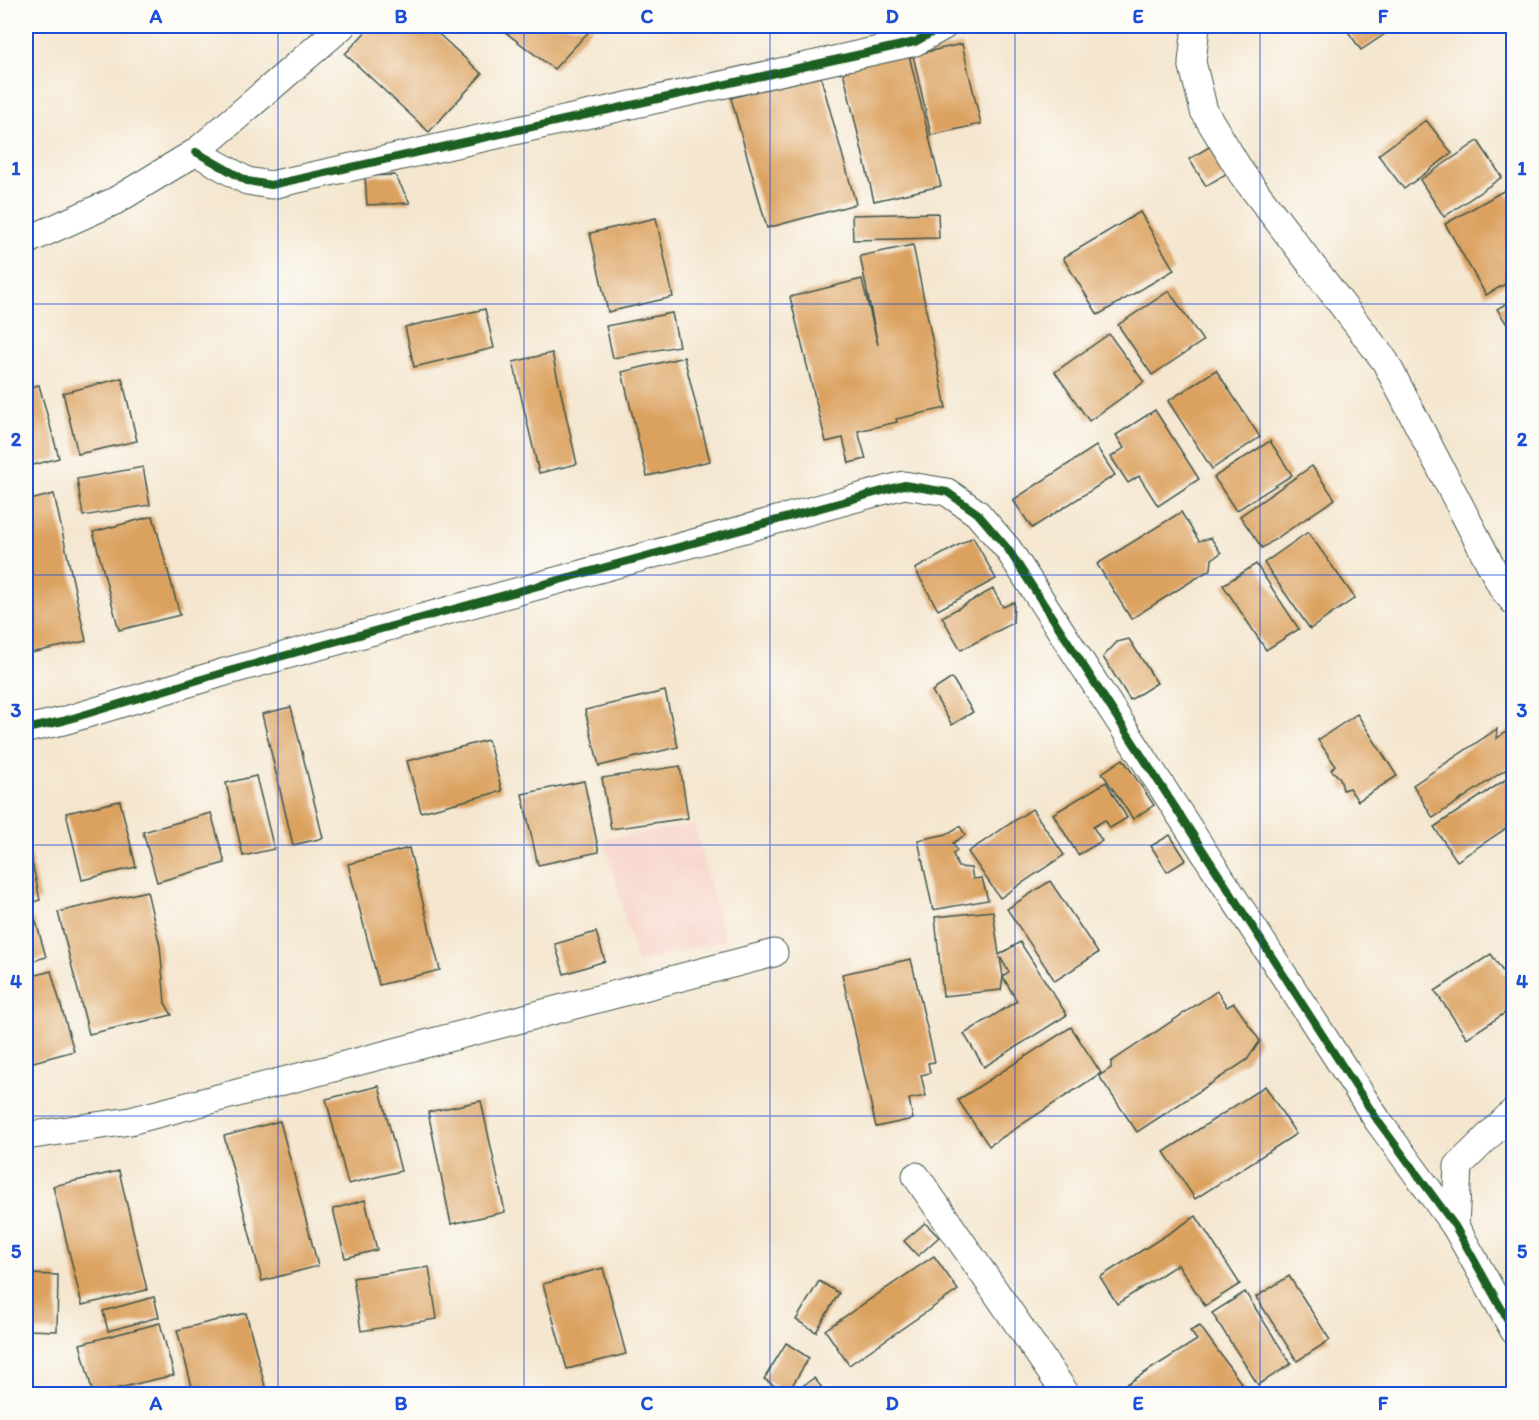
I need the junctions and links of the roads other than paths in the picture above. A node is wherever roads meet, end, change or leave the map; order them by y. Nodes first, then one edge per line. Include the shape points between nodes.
1 (342, 26) edge
2 (944, 26) edge
3 (1196, 26) edge
4 (196, 152) junction
5 (26, 241) edge
6 (1514, 602) edge
7 (26, 729) edge
8 (774, 953) dead end
9 (1514, 1111) edge
10 (26, 1136) edge
11 (1405, 1157) junction
12 (1458, 1166) junction
13 (916, 1176) dead end
14 (1455, 1226) junction
15 (1514, 1331) edge
16 (1066, 1395) edge

1 - 4 street
2 - 4 street via 915,42 271,185 248,181
3 - 6 street via 1192,62 1204,111 1242,174 1385,361 1503,589
4 - 5 street via 115,201
7 - 11 street via 904,485 946,492 977,513 1008,549
8 - 10 street via 130,1121
9 - 12 street
11 - 12 street
11 - 14 street
12 - 14 street
13 - 16 street
14 - 15 street

